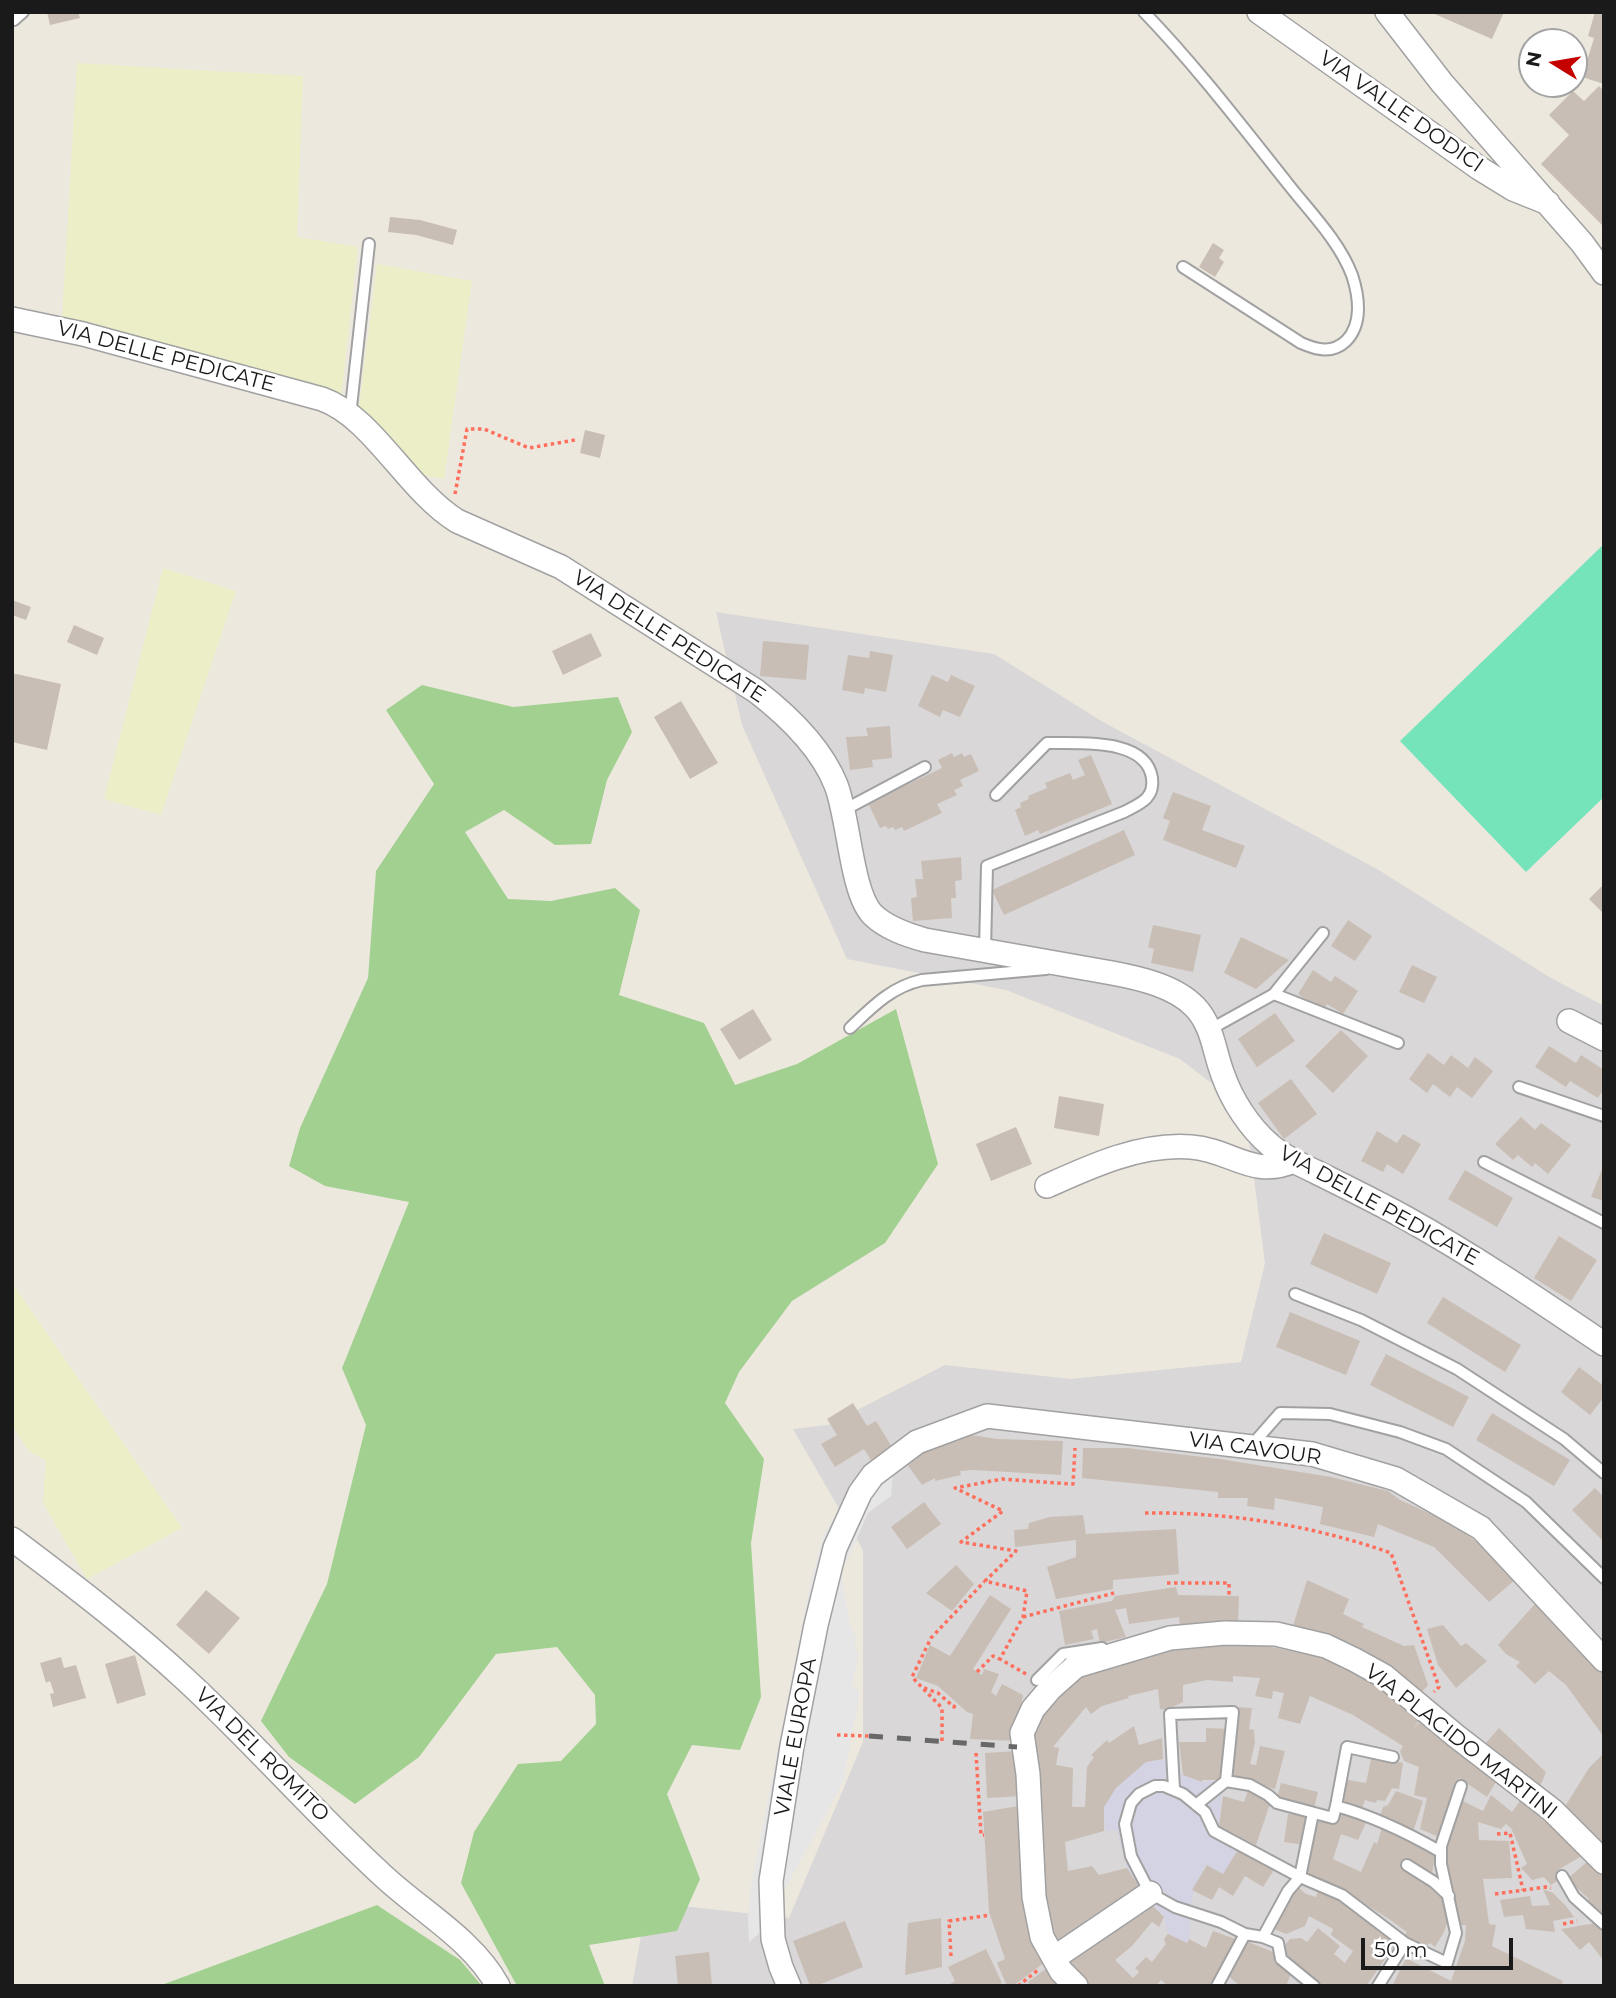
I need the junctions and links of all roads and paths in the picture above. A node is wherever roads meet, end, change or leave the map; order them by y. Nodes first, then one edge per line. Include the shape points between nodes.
1 (23, 12) edge
2 (1144, 12) edge
3 (1259, 12) edge
4 (1387, 12) edge
5 (13, 20) edge
6 (1548, 203) junction
7 (369, 244) dead end
8 (1183, 267) dead end
9 (1604, 274) edge
10 (12, 319) edge
11 (350, 416) junction
12 (575, 440) dead end
13 (451, 517) junction
14 (925, 767) dead end
15 (996, 795) dead end
16 (845, 810) junction
17 (1323, 933) dead end
18 (985, 950) junction
19 (1080, 966) junction
20 (1274, 994) junction
21 (1569, 1021) dead end
22 (850, 1028) dead end
23 (1209, 1030) junction
24 (1604, 1039) edge
25 (1398, 1043) dead end
26 (1519, 1087) dead end
27 (1604, 1116) edge
28 (1294, 1161) junction
29 (1484, 1162) dead end
30 (1047, 1186) dead end
31 (1604, 1223) edge
32 (1294, 1294) dead end
33 (1604, 1343) edge
34 (1076, 1428) junction
35 (1251, 1446) junction
36 (1604, 1473) edge
37 (860, 1493) joint
38 (1145, 1514) dead end
39 (12, 1539) edge
40 (1604, 1578) edge
41 (985, 1581) junction
42 (1167, 1583) dead end
43 (1114, 1593) dead end
44 (1229, 1596) dead end
45 (1023, 1617) junction
46 (1170, 1638) junction
47 (1000, 1659) junction
48 (1604, 1660) edge
49 (977, 1672) dead end
50 (1037, 1680) joint
51 (922, 1687) junction
52 (956, 1703) dead end
53 (1420, 1706) junction
54 (837, 1735) dead end
55 (869, 1736) dead end
56 (942, 1741) dead end
57 (976, 1753) dead end
58 (1393, 1757) dead end
59 (1226, 1781) junction
60 (1461, 1786) dead end
61 (1174, 1789) junction
62 (1196, 1805) junction
63 (1336, 1805) junction
64 (1313, 1813) junction
65 (1497, 1834) dead end
66 (984, 1835) dead end
67 (1441, 1852) junction
68 (1604, 1862) edge
69 (1407, 1865) dead end
70 (1562, 1876) dead end
71 (1300, 1877) junction
72 (1523, 1890) junction
73 (1150, 1893) junction
74 (1495, 1894) dead end
75 (1449, 1896) junction
76 (1574, 1897) junction
77 (990, 1915) dead end
78 (1604, 1924) edge
79 (1245, 1934) junction
80 (1263, 1937) junction
81 (1405, 1943) junction
82 (951, 1956) dead end
83 (1054, 1958) junction
84 (498, 1986) edge
85 (789, 1986) edge
86 (1076, 1986) edge
87 (1217, 1986) edge
88 (1314, 1986) edge
89 (1378, 1986) edge

1 - 5 lane
2 - 8 lane via 1187,57 1331,239 1351,273 1357,293 1356,321 1345,342 1332,349 1316,349
3 - 6 street, VIA VALLE DODICI via 1479,168
4 - 6 street via 1442,83
6 - 9 street
7 - 11 lane
10 - 11 street, VIA DELLE PEDICATE via 322,399
11 - 13 street, VIA DELLE PEDICATE via 429,500
12 - 13 path via 529,448 484,429 467,429
13 - 16 street, VIA DELLE PEDICATE via 561,567 756,691 789,719 825,763
14 - 16 lane
15 - 18 lane via 1047,743 1124,748 1138,754 1152,780 1150,796 1124,812 987,866
16 - 18 street, VIA DELLE PEDICATE via 860,891 874,916 908,935
17 - 20 lane
18 - 19 street, VIA DELLE PEDICATE
19 - 22 lane via 907,983 884,996
19 - 23 street, VIA DELLE PEDICATE via 1172,992 1193,1006
20 - 23 lane
20 - 25 lane
21 - 24 street
23 - 28 street, VIA DELLE PEDICATE via 1236,1102 1259,1135
26 - 27 lane
28 - 30 street via 1262,1168 1203,1148 1160,1148 1107,1161
28 - 33 street, VIA DELLE PEDICATE via 1487,1265
29 - 31 lane
32 - 36 lane via 1361,1320 1457,1368 1564,1439
34 - 35 street, VIA CAVOUR
34 - 37 street, VIA CAVOUR via 987,1416 917,1442 873,1475
34 - 41 path via 1073,1484 1002,1479 955,1488 1003,1511 961,1542 1016,1550
35 - 40 lane via 1280,1413 1330,1414 1446,1449 1526,1502
35 - 48 street, VIA CAVOUR via 1312,1454 1396,1479 1481,1528
37 - 85 street, VIALE EUROPA via 835,1548 816,1625 771,1881 773,1939
38 - 53 path via 1244,1517 1353,1540 1391,1553 1439,1687
39 - 84 street, VIA DEL ROMITO via 122,1622 188,1681 368,1862 469,1950
41 - 45 path via 1027,1591
41 - 51 path via 931,1638 912,1677
42 - 44 path via 1229,1583
43 - 45 path
45 - 47 path
46 - 50 lane via 1063,1654
46 - 53 street, VIA PLACIDO MARTINI via 1276,1634 1326,1646 1384,1676
46 - 83 street, VIA PLACIDO MARTINI via 1076,1666 1033,1709 1022,1734 1034,1898 1042,1937
47 - 49 path via 993,1656
47 - 50 path
51 - 52 path via 954,1707
51 - 56 path via 942,1708
53 - 68 street, VIA PLACIDO MARTINI via 1552,1810
54 - 55 path
57 - 66 path
58 - 63 lane via 1347,1747
59 - 61 lane via 1233,1712 1170,1714
59 - 62 lane
59 - 64 lane via 1250,1786 1277,1803
60 - 67 lane
61 - 62 lane
61 - 73 lane via 1146,1790 1127,1813 1131,1856
62 - 71 lane via 1214,1830
63 - 64 lane via 1334,1818
63 - 67 lane via 1363,1813
64 - 71 lane
65 - 72 path via 1510,1833
67 - 75 lane
69 - 75 lane
70 - 76 lane
71 - 80 lane
71 - 81 lane via 1342,1895
72 - 74 path
72 - 76 path via 1546,1887 1568,1902
73 - 79 lane
73 - 83 street
75 - 81 lane via 1456,1933 1447,1963
76 - 78 lane
77 - 82 path via 949,1921
79 - 80 lane
79 - 87 lane
80 - 88 lane via 1278,1943 1281,1959
81 - 89 lane
83 - 86 street, VIA PLACIDO MARTINI

